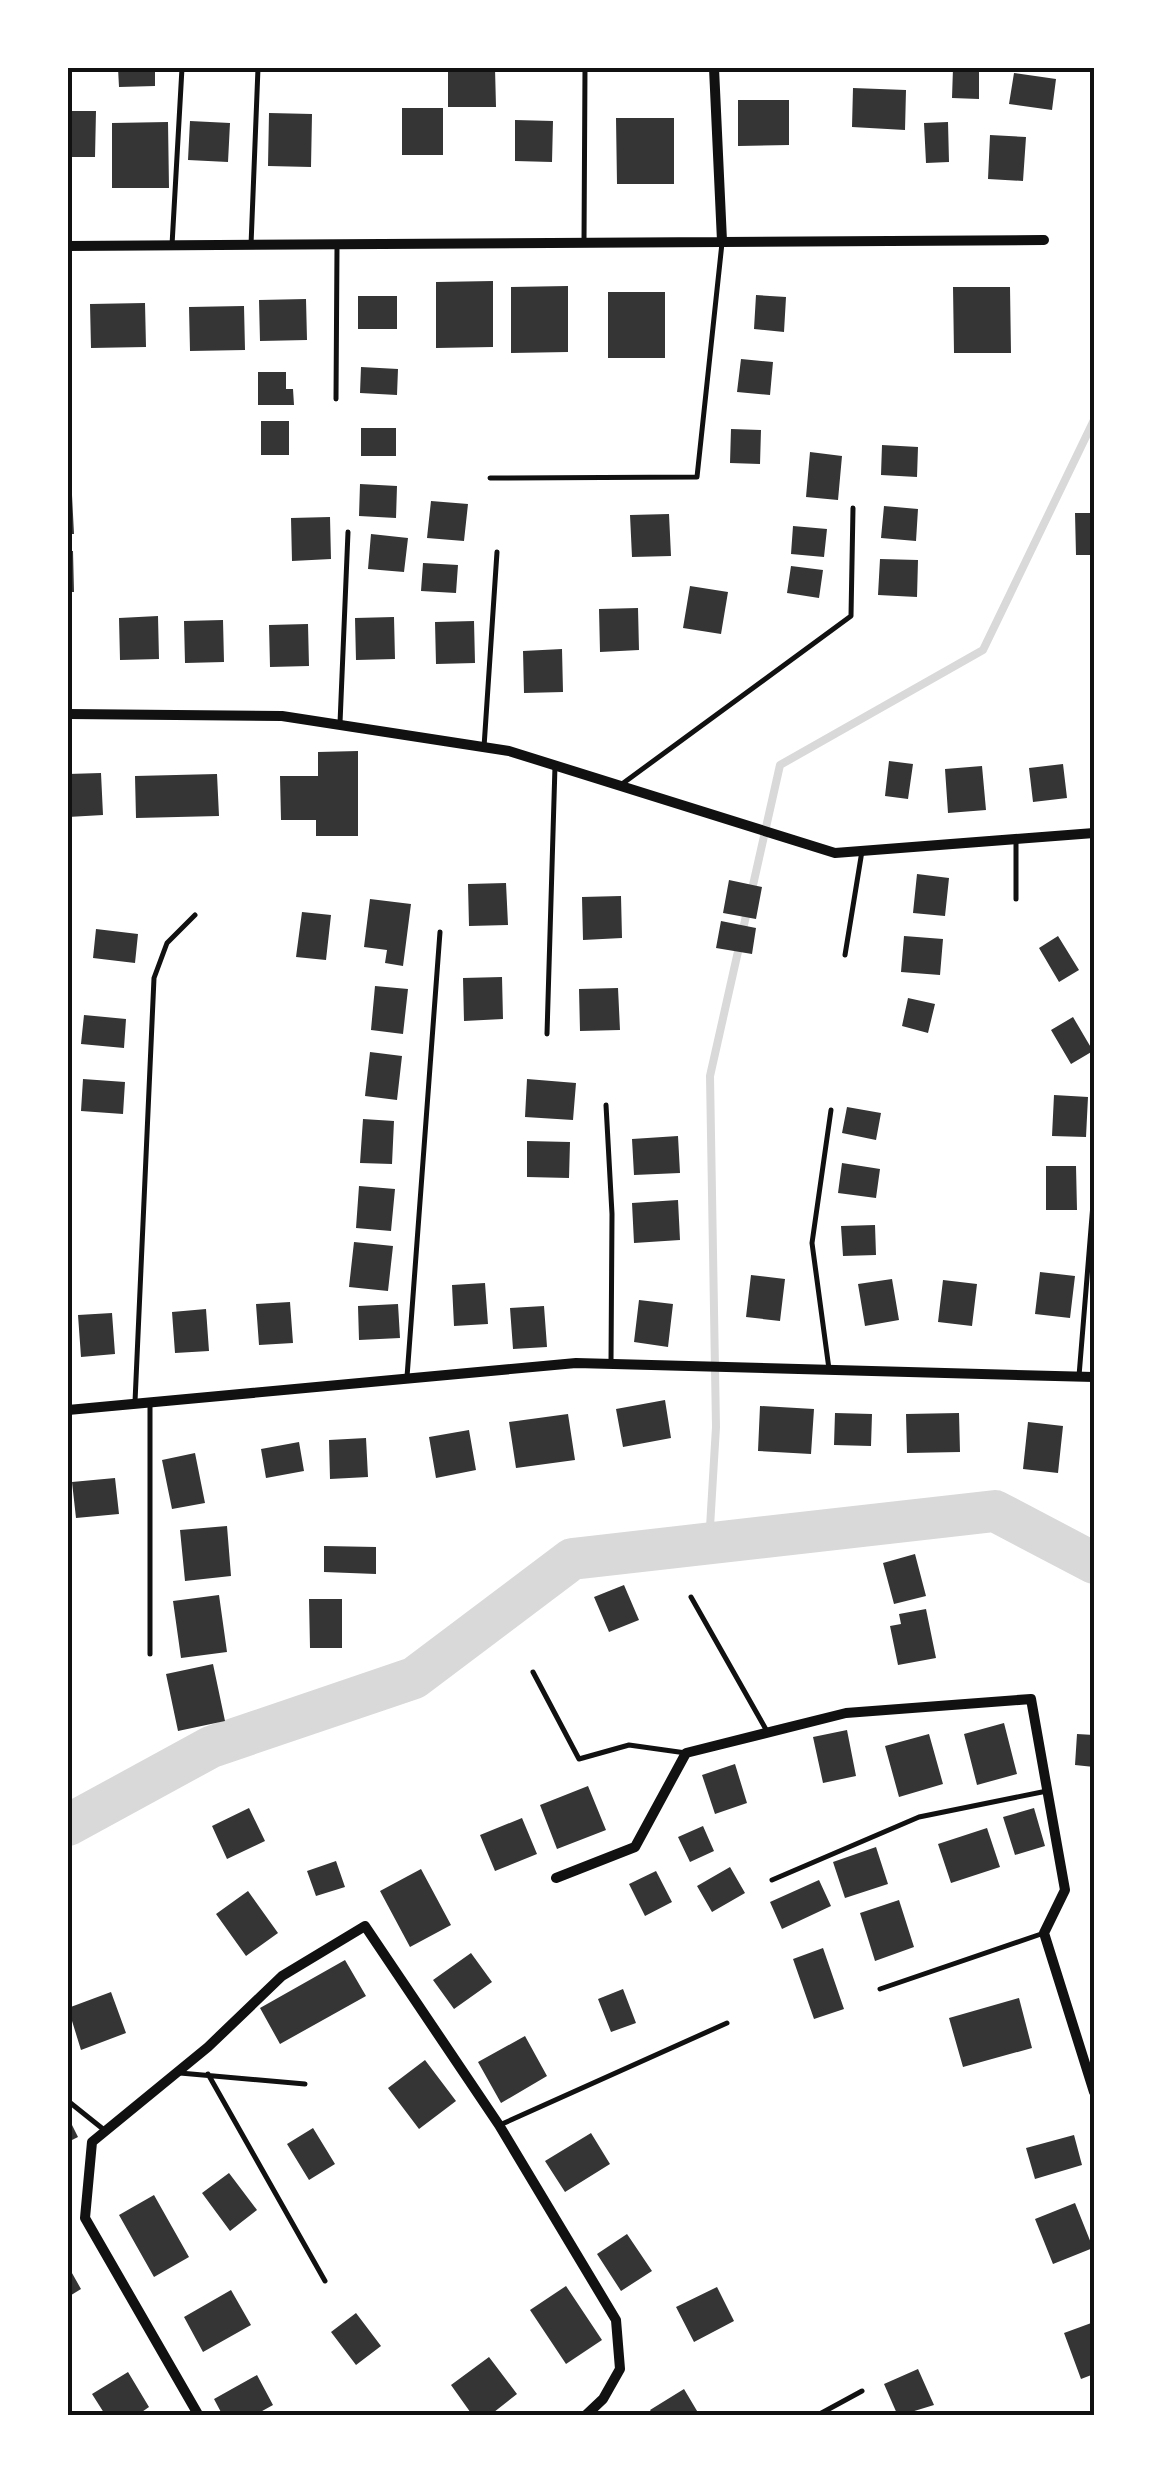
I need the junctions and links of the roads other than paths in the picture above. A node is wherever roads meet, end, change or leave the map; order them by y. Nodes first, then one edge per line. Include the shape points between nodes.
1 (182, 68) edge
2 (258, 68) edge
3 (585, 68) edge
4 (714, 68) edge
5 (1044, 240) dead end
6 (722, 241) junction
7 (584, 242) junction
8 (252, 244) junction
9 (337, 244) junction
10 (172, 245) junction
11 (68, 246) edge
12 (336, 399) dead end
13 (490, 478) dead end
14 (852, 508) dead end
15 (348, 532) dead end
16 (497, 552) dead end
17 (68, 714) edge
18 (340, 725) junction
19 (484, 748) junction
20 (555, 766) junction
21 (618, 786) junction
22 (1094, 832) edge
23 (1016, 839) junction
24 (862, 850) junction
25 (1016, 899) dead end
26 (195, 915) dead end
27 (440, 932) dead end
28 (845, 955) dead end
29 (547, 1034) dead end
30 (606, 1105) dead end
31 (831, 1110) dead end
32 (1093, 1204) edge
33 (611, 1364) junction
34 (828, 1370) junction
35 (1079, 1376) junction
36 (407, 1377) junction
37 (1094, 1377) edge
38 (150, 1405) junction
39 (135, 1406) junction
40 (68, 1410) edge
41 (691, 1596) dead end
42 (150, 1654) dead end
43 (534, 1672) dead end
44 (768, 1733) junction
45 (686, 1753) junction
46 (1048, 1791) junction
47 (556, 1878) dead end
48 (772, 1880) dead end
49 (1044, 1933) junction
50 (880, 1990) dead end
51 (728, 2024) dead end
52 (177, 2072) junction
53 (208, 2074) junction
54 (305, 2084) dead end
55 (1094, 2092) edge
56 (68, 2101) edge
57 (498, 2126) junction
58 (106, 2131) junction
59 (326, 2281) dead end
60 (862, 2391) dead end
61 (200, 2416) edge
62 (586, 2416) edge
63 (816, 2416) edge

1 - 10 lane
2 - 8 lane
3 - 7 lane
4 - 6 street
5 - 6 street
6 - 7 street
6 - 13 lane via 697,476
7 - 9 street
8 - 9 street
8 - 10 street
9 - 12 lane
10 - 11 street
14 - 21 lane via 851,616
15 - 18 lane
16 - 19 lane
17 - 18 street via 282,716
18 - 19 street
19 - 20 street
20 - 21 street
20 - 29 lane
21 - 24 street via 834,853
22 - 23 street
23 - 24 street
23 - 25 lane
24 - 28 lane
26 - 39 lane via 167,942 154,978
27 - 36 lane
30 - 33 lane
31 - 34 lane via 812,1243
32 - 35 lane
33 - 34 street
33 - 36 street
34 - 35 street
35 - 37 street
36 - 38 street
38 - 39 street
38 - 42 lane
39 - 40 street
41 - 44 lane
43 - 45 lane via 579,1759 630,1745
44 - 45 street
44 - 46 street via 846,1713 1032,1699
45 - 47 street via 634,1847
46 - 48 lane via 919,1816
46 - 49 street via 1065,1890
49 - 50 lane
49 - 55 street
51 - 57 lane
52 - 53 lane
52 - 57 street via 282,1976 366,1926
52 - 58 street
53 - 54 lane
53 - 59 lane
56 - 58 lane
57 - 62 street via 616,2320 620,2369
58 - 61 street via 92,2142 85,2218
60 - 63 lane

